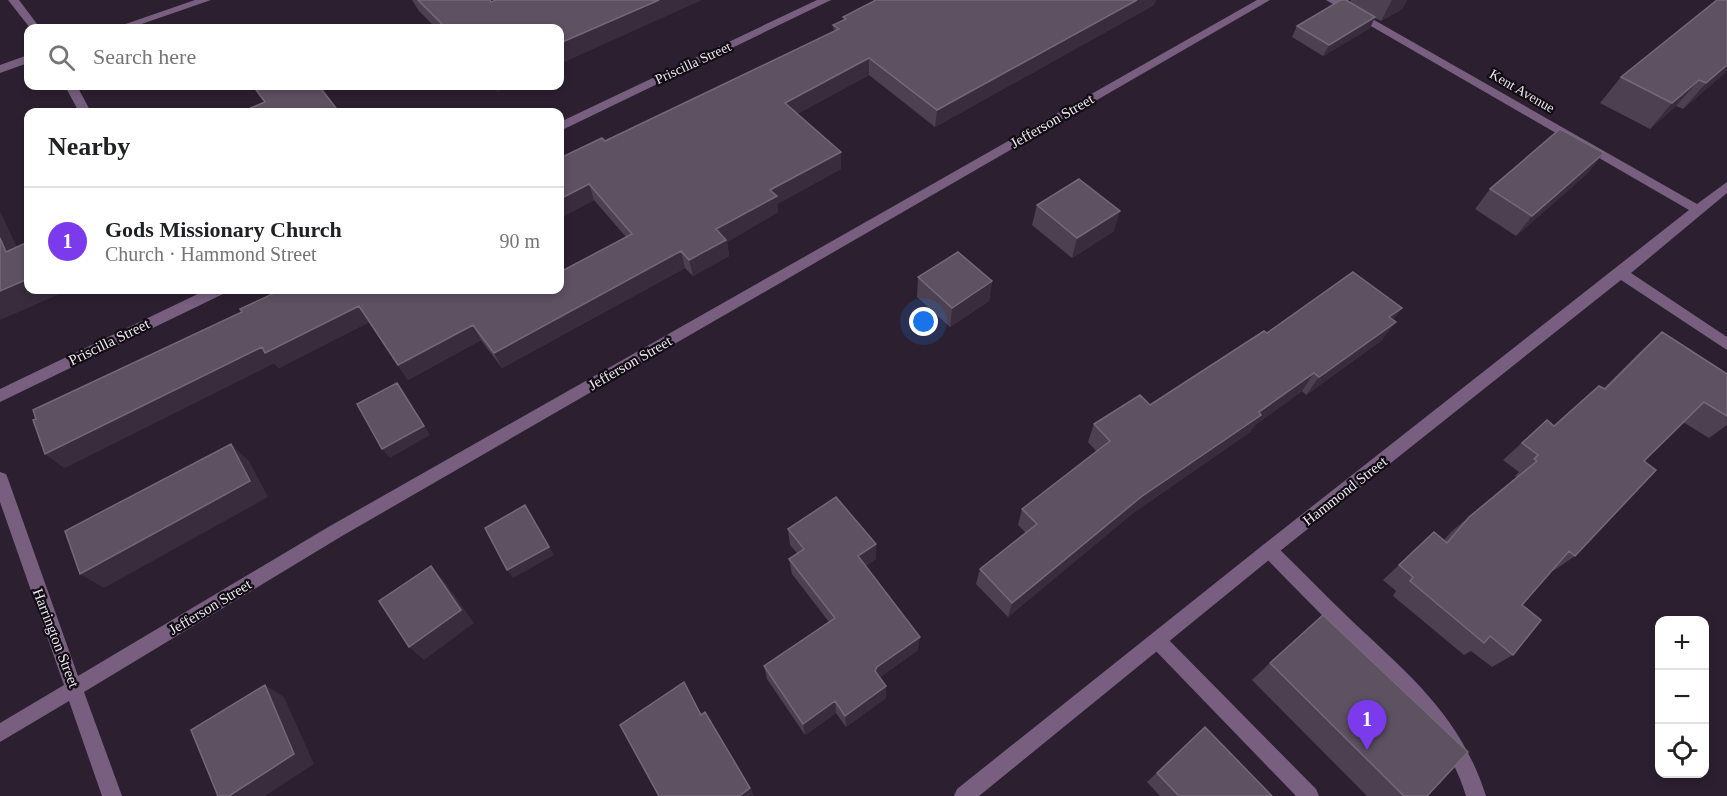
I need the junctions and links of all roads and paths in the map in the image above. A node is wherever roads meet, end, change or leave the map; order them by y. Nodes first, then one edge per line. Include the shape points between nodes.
1 (13, 0) edge
2 (206, 0) edge
3 (826, 0) edge
4 (1265, 0) edge
5 (1331, 0) edge
6 (32, 24) edge
7 (132, 24) edge
8 (24, 60) edge
9 (0, 69) edge
10 (73, 90) edge
11 (84, 108) edge
12 (564, 125) edge
13 (1727, 186) edge
14 (1698, 210) junction
15 (1621, 273) junction
16 (183, 294) edge
17 (209, 294) edge
18 (188, 303) junction
19 (1727, 344) edge
20 (0, 396) edge
21 (0, 479) edge
22 (1269, 550) junction
23 (1158, 641) junction
24 (76, 689) junction
25 (0, 733) edge
26 (112, 796) edge
27 (964, 796) edge
28 (1309, 796) edge
29 (1476, 796) edge

1 - 6 street
2 - 7 street
3 - 12 street, Priscilla Street
4 - 24 street, Jefferson Street via 346,525
5 - 14 street, Kent Avenue
8 - 9 street
10 - 11 street
13 - 14 street, Hammond Street
14 - 15 street, Hammond Street
15 - 19 street
15 - 22 street, Hammond Street
16 - 18 street
17 - 18 street, Priscilla Street
18 - 20 street, Priscilla Street
21 - 24 street, Harrington Street
22 - 23 street, Hammond Street
22 - 29 street via 1425,705 1456,748
23 - 27 street, Hammond Street
23 - 28 street
24 - 25 street, Jefferson Street
24 - 26 street, Harrington Street

